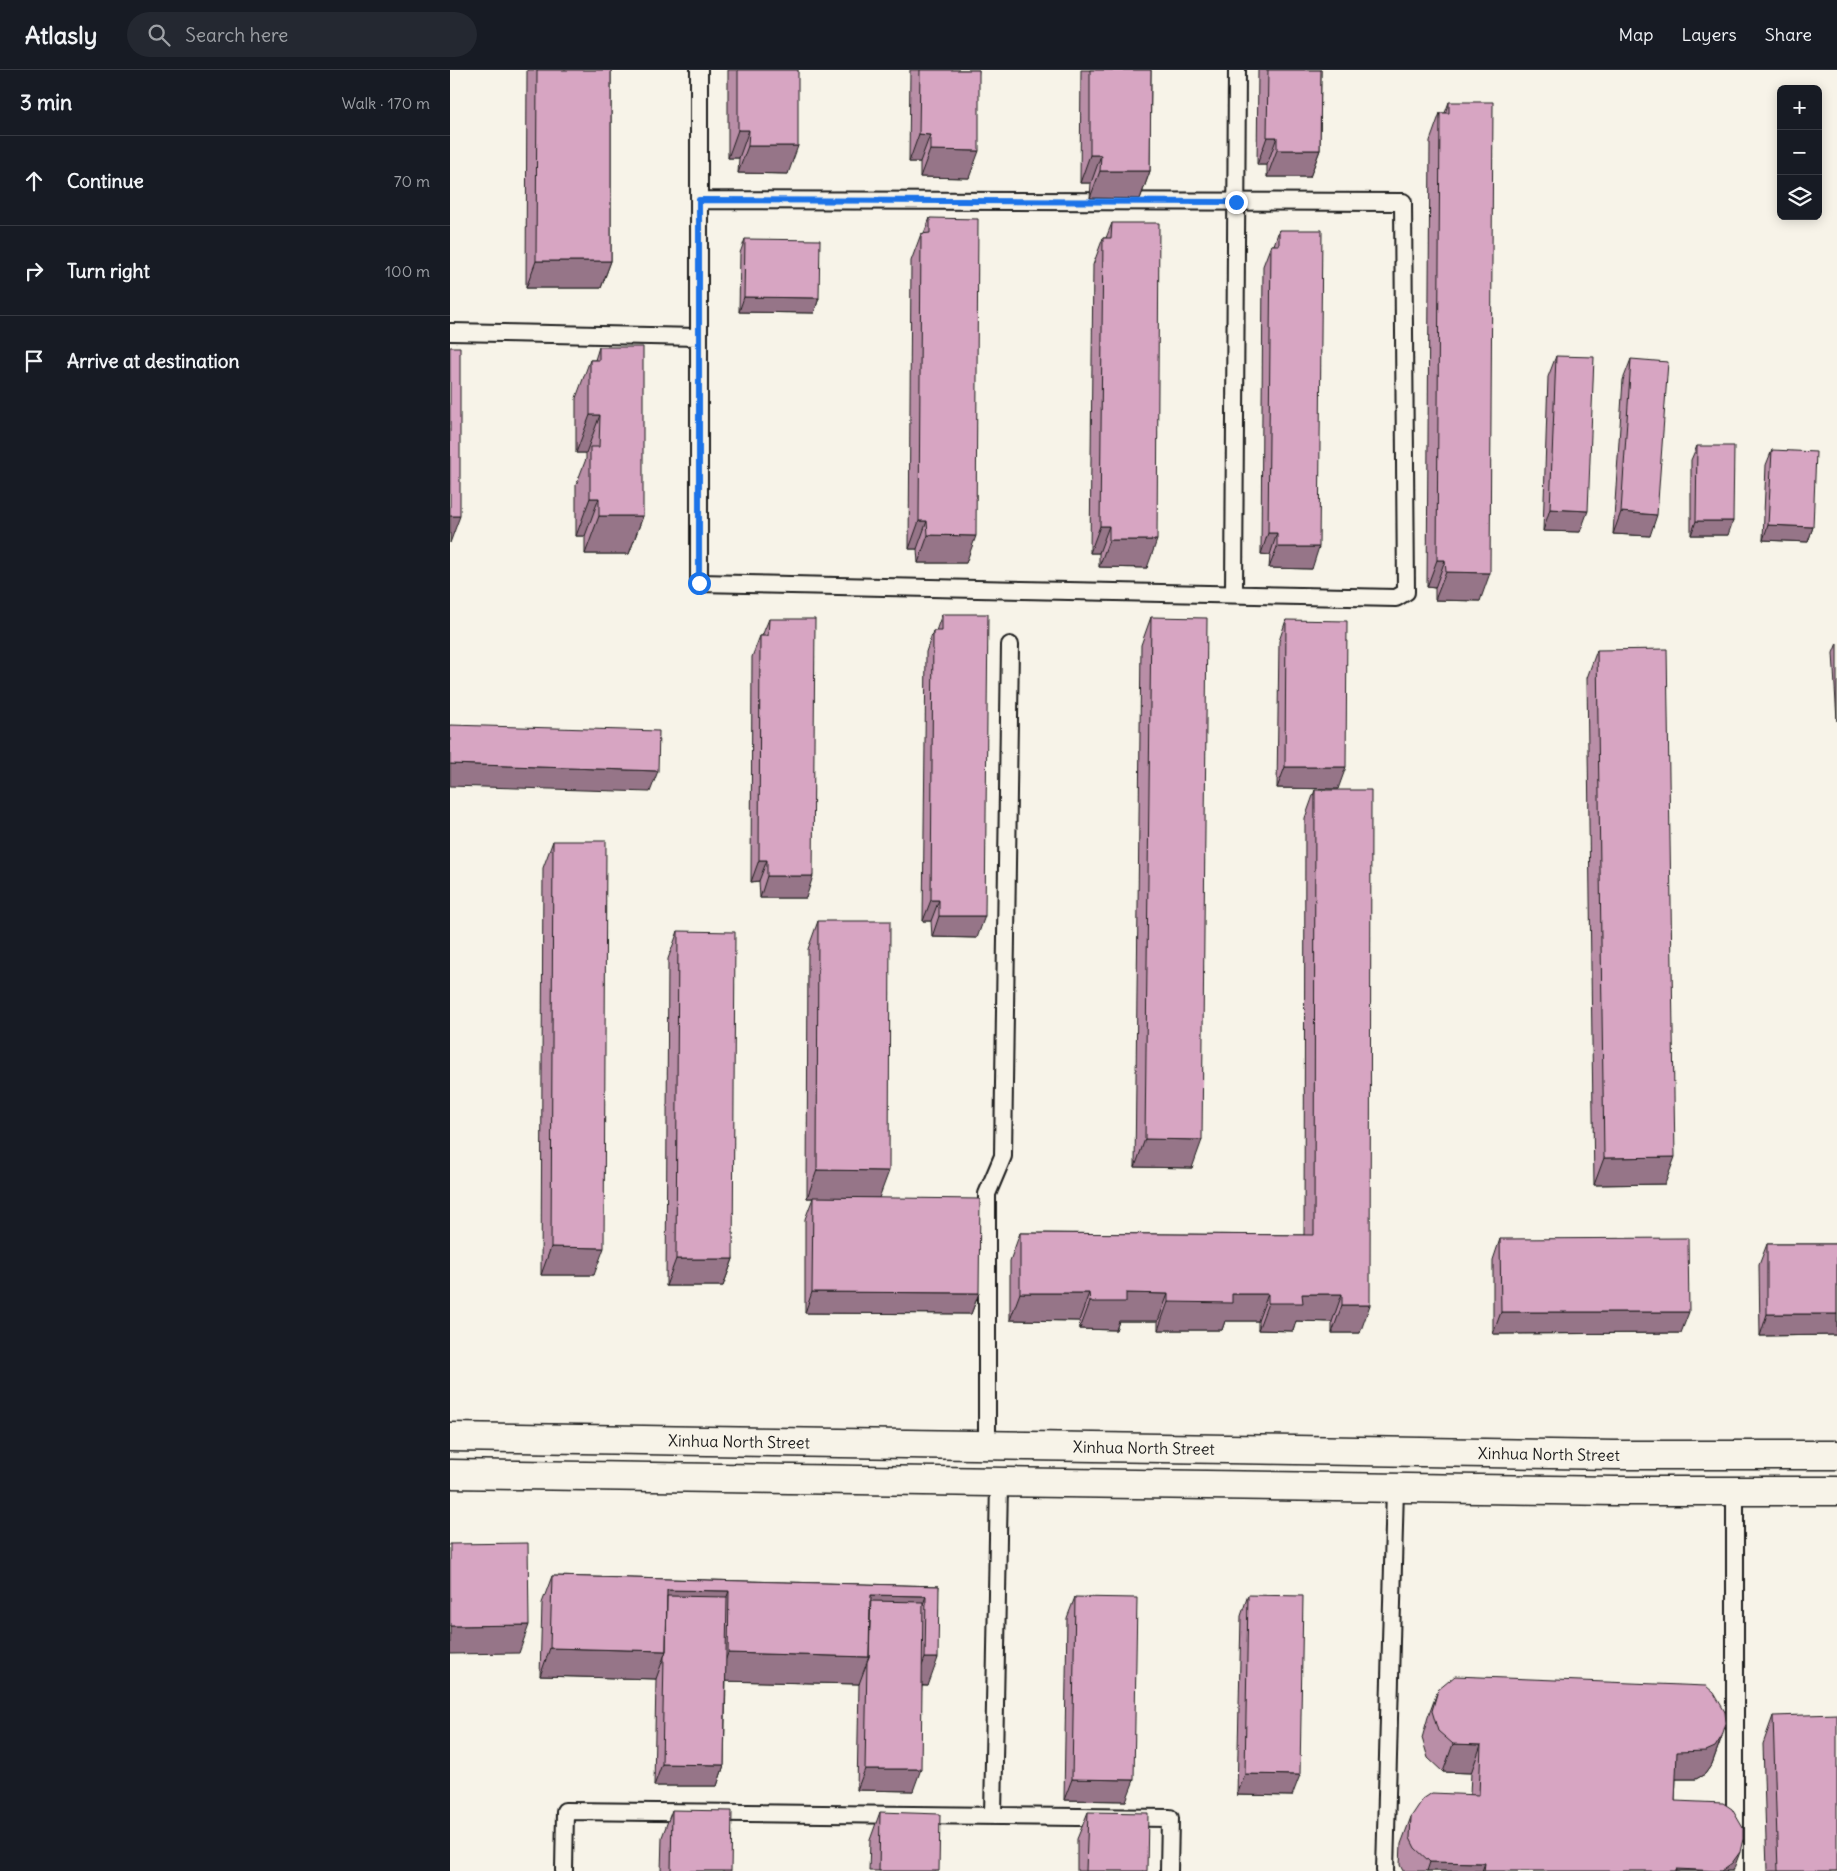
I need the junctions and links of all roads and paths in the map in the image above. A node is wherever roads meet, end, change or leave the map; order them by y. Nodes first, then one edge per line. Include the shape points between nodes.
1 (699, 70) edge
2 (1237, 70) edge
3 (699, 200) junction
4 (1236, 202) junction
5 (450, 332) edge
6 (699, 337) junction
7 (1234, 594) junction
8 (1010, 645) dead end
9 (450, 1437) edge
10 (987, 1446) junction
11 (1837, 1455) edge
12 (450, 1474) edge
13 (998, 1482) junction
14 (1395, 1488) junction
15 (1735, 1491) junction
16 (1837, 1491) edge
17 (993, 1816) junction
18 (564, 1871) edge
19 (1169, 1871) edge
20 (1385, 1871) edge
21 (1735, 1871) edge

1 - 3 lane
2 - 4 lane
3 - 4 lane
3 - 6 lane
4 - 7 lane
4 - 7 lane via 1403,202 1406,592 1396,598
5 - 6 lane
6 - 7 lane via 699,583
8 - 10 lane via 1004,1156 987,1194
9 - 10 main road, Xinhua North Street
10 - 11 main road, Xinhua North Street
12 - 13 main road
13 - 14 main road
13 - 17 lane
14 - 15 main road
14 - 20 lane
15 - 16 main road
15 - 21 lane
17 - 18 lane via 565,1811
17 - 19 lane via 1170,1818

